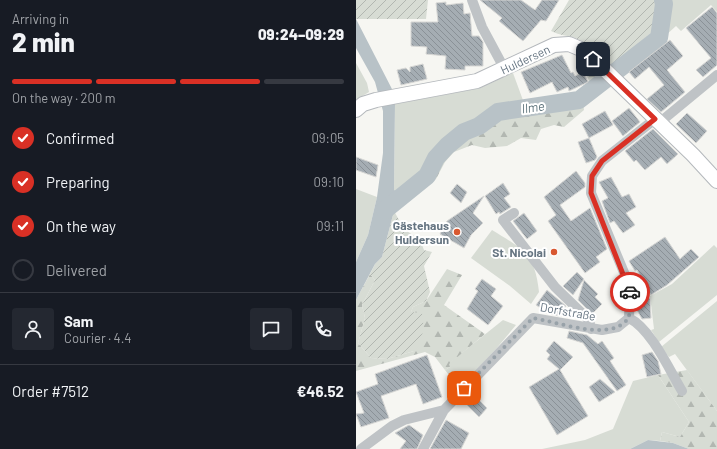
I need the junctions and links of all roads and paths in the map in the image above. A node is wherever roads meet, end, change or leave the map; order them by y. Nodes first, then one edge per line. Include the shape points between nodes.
1 (472, 0) edge
2 (504, 68) junction
3 (717, 75) edge
4 (356, 110) edge
5 (657, 121) junction
6 (717, 181) edge
7 (514, 213) dead end
8 (629, 318) junction
9 (591, 329) junction
10 (682, 391) dead end
11 (444, 410) junction
12 (361, 449) edge
13 (423, 449) edge

1 - 2 street via 482,27
2 - 4 street, Huldersen via 477,80 376,100 363,104
2 - 5 street, Huldersen via 554,45 569,44 583,50
3 - 5 street
5 - 6 street, Huldersen
5 - 8 street via 602,161 592,176 591,193 630,288
7 - 9 street via 503,220 555,287 589,320
8 - 9 street, Dorfstraße via 618,327
8 - 10 street via 637,322 656,347
9 - 11 street, Dorfstraße via 533,318
11 - 12 street via 404,420
11 - 13 street

